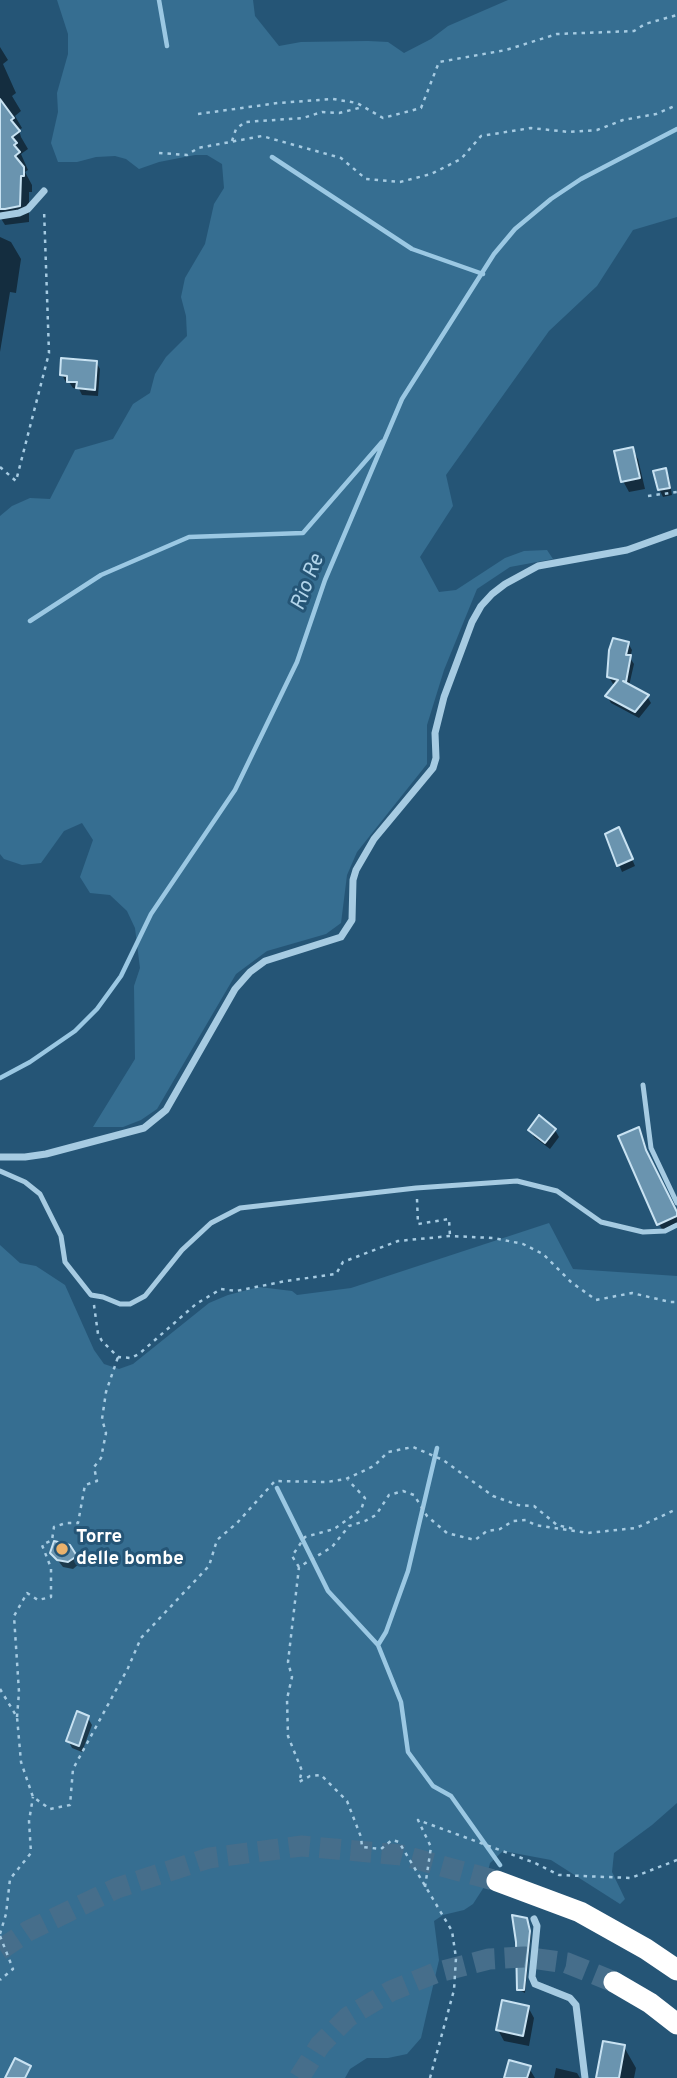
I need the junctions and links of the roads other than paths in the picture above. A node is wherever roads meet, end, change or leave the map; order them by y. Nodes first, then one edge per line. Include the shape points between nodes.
1 (44, 191) road end
2 (0, 216) edge
3 (677, 532) edge
4 (643, 1085) dead end
5 (0, 1157) edge
6 (0, 1171) edge
7 (677, 1203) edge
8 (677, 1225) edge
9 (497, 1881) tunnel mouth
10 (534, 1919) dead end
11 (677, 1970) edge
12 (614, 1982) tunnel mouth
13 (677, 2024) edge
14 (585, 2078) edge

1 - 2 street via 28,209
3 - 5 street via 626,550 538,566 492,594 472,622 444,697 433,768 374,839 356,870 349,929 341,937 265,961 250,972 235,989 166,1110 144,1128 46,1154
4 - 7 lane via 651,1147
6 - 8 lane via 40,1194 61,1236 65,1262 92,1295 120,1304 138,1301 150,1292 182,1250 211,1223 240,1208 517,1181 557,1191 601,1222 643,1232
9 - 11 highway via 580,1912
10 - 14 street via 532,1977 535,1984 576,2005
12 - 13 highway

